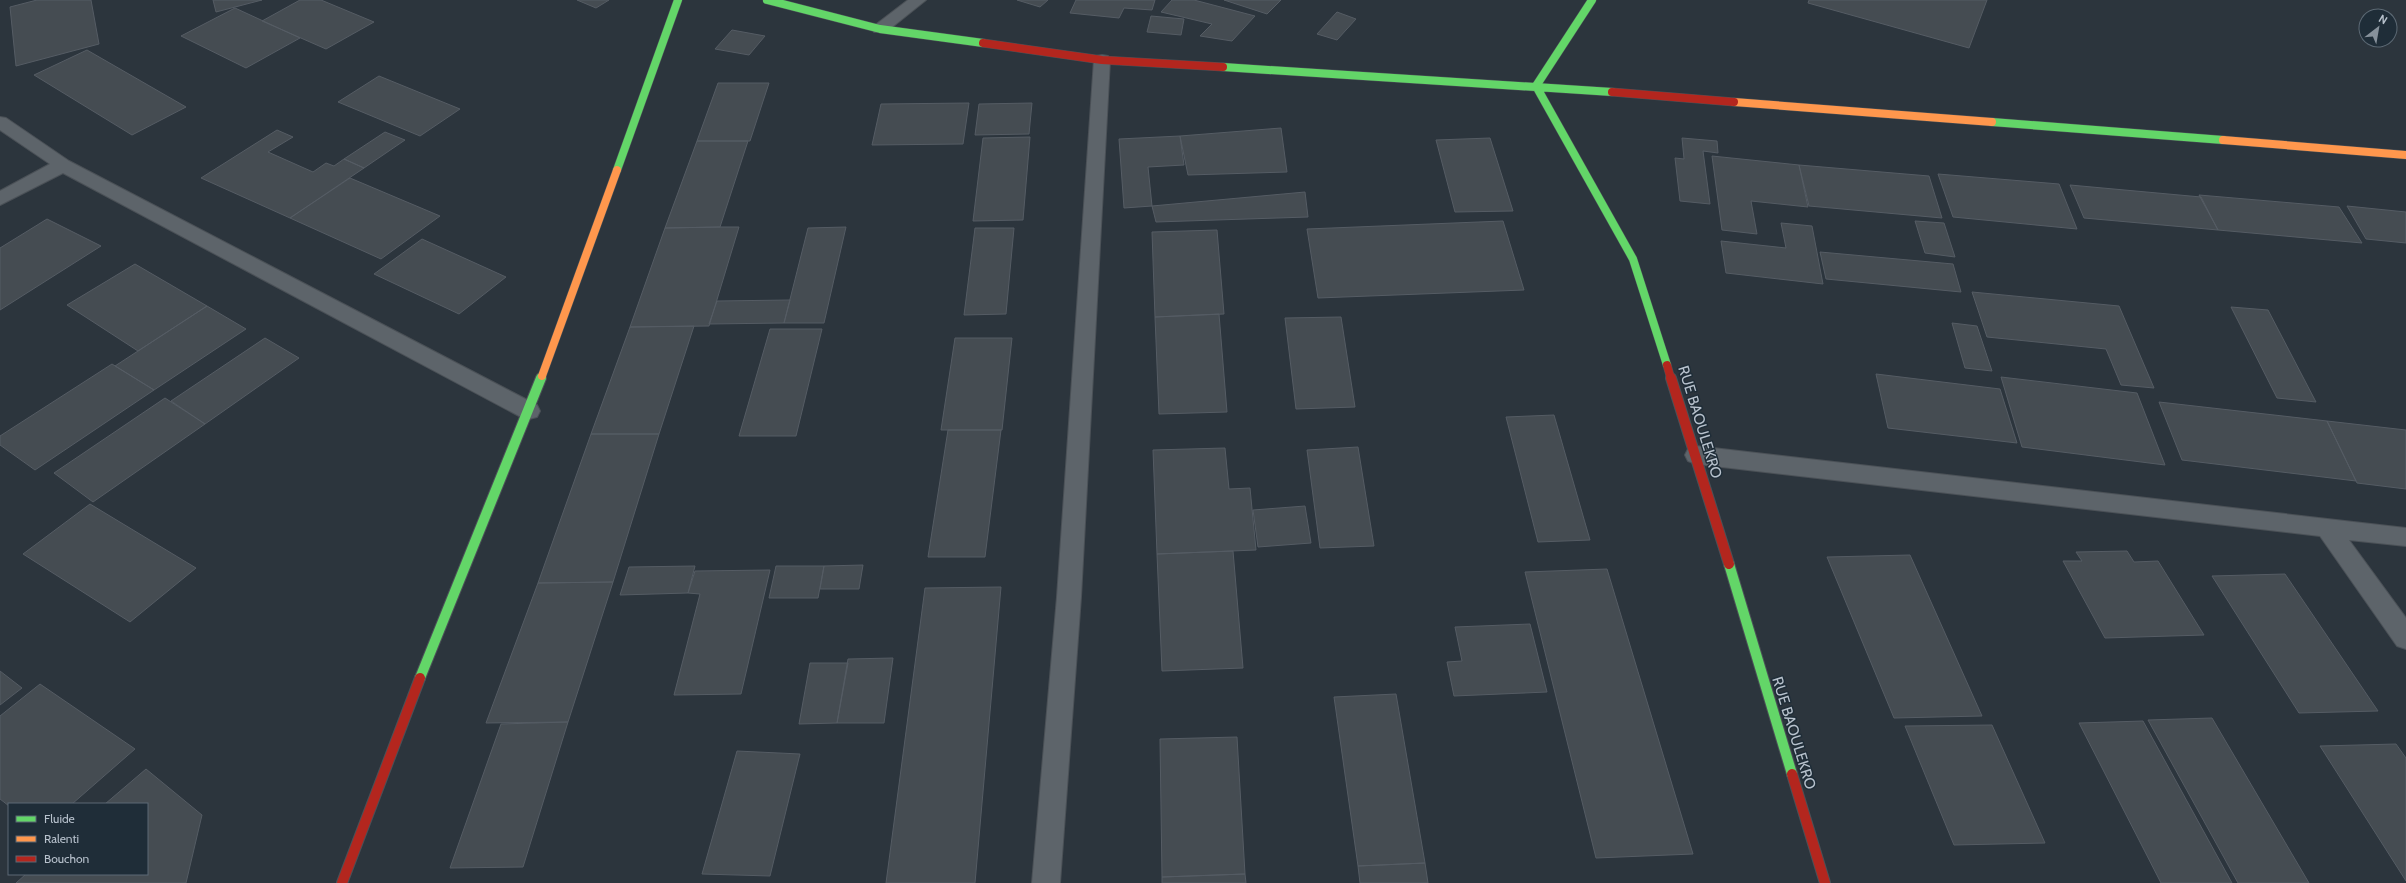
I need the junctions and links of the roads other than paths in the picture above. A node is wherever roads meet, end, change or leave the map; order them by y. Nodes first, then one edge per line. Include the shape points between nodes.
1 (678, 0) edge
2 (767, 0) edge
3 (918, 0) edge
4 (1592, 0) edge
5 (880, 28) junction
6 (1102, 60) junction
7 (1536, 86) junction
8 (0, 122) edge
9 (2406, 155) edge
10 (63, 165) junction
11 (0, 199) edge
12 (529, 411) junction
13 (1696, 455) junction
14 (2328, 529) junction
15 (2406, 537) edge
16 (2406, 638) edge
17 (342, 883) edge
18 (1046, 883) edge
19 (1824, 883) edge

1 - 12 street
2 - 5 street
3 - 5 street
4 - 7 street
5 - 6 street
6 - 7 street
6 - 18 street via 1068,597
7 - 9 street
7 - 13 street, RUE BAOULEKRO via 1633,259
8 - 10 street
10 - 11 street
10 - 12 street
12 - 17 street via 404,716
13 - 14 street
13 - 19 street, RUE BAOULEKRO
14 - 15 street
14 - 16 street

